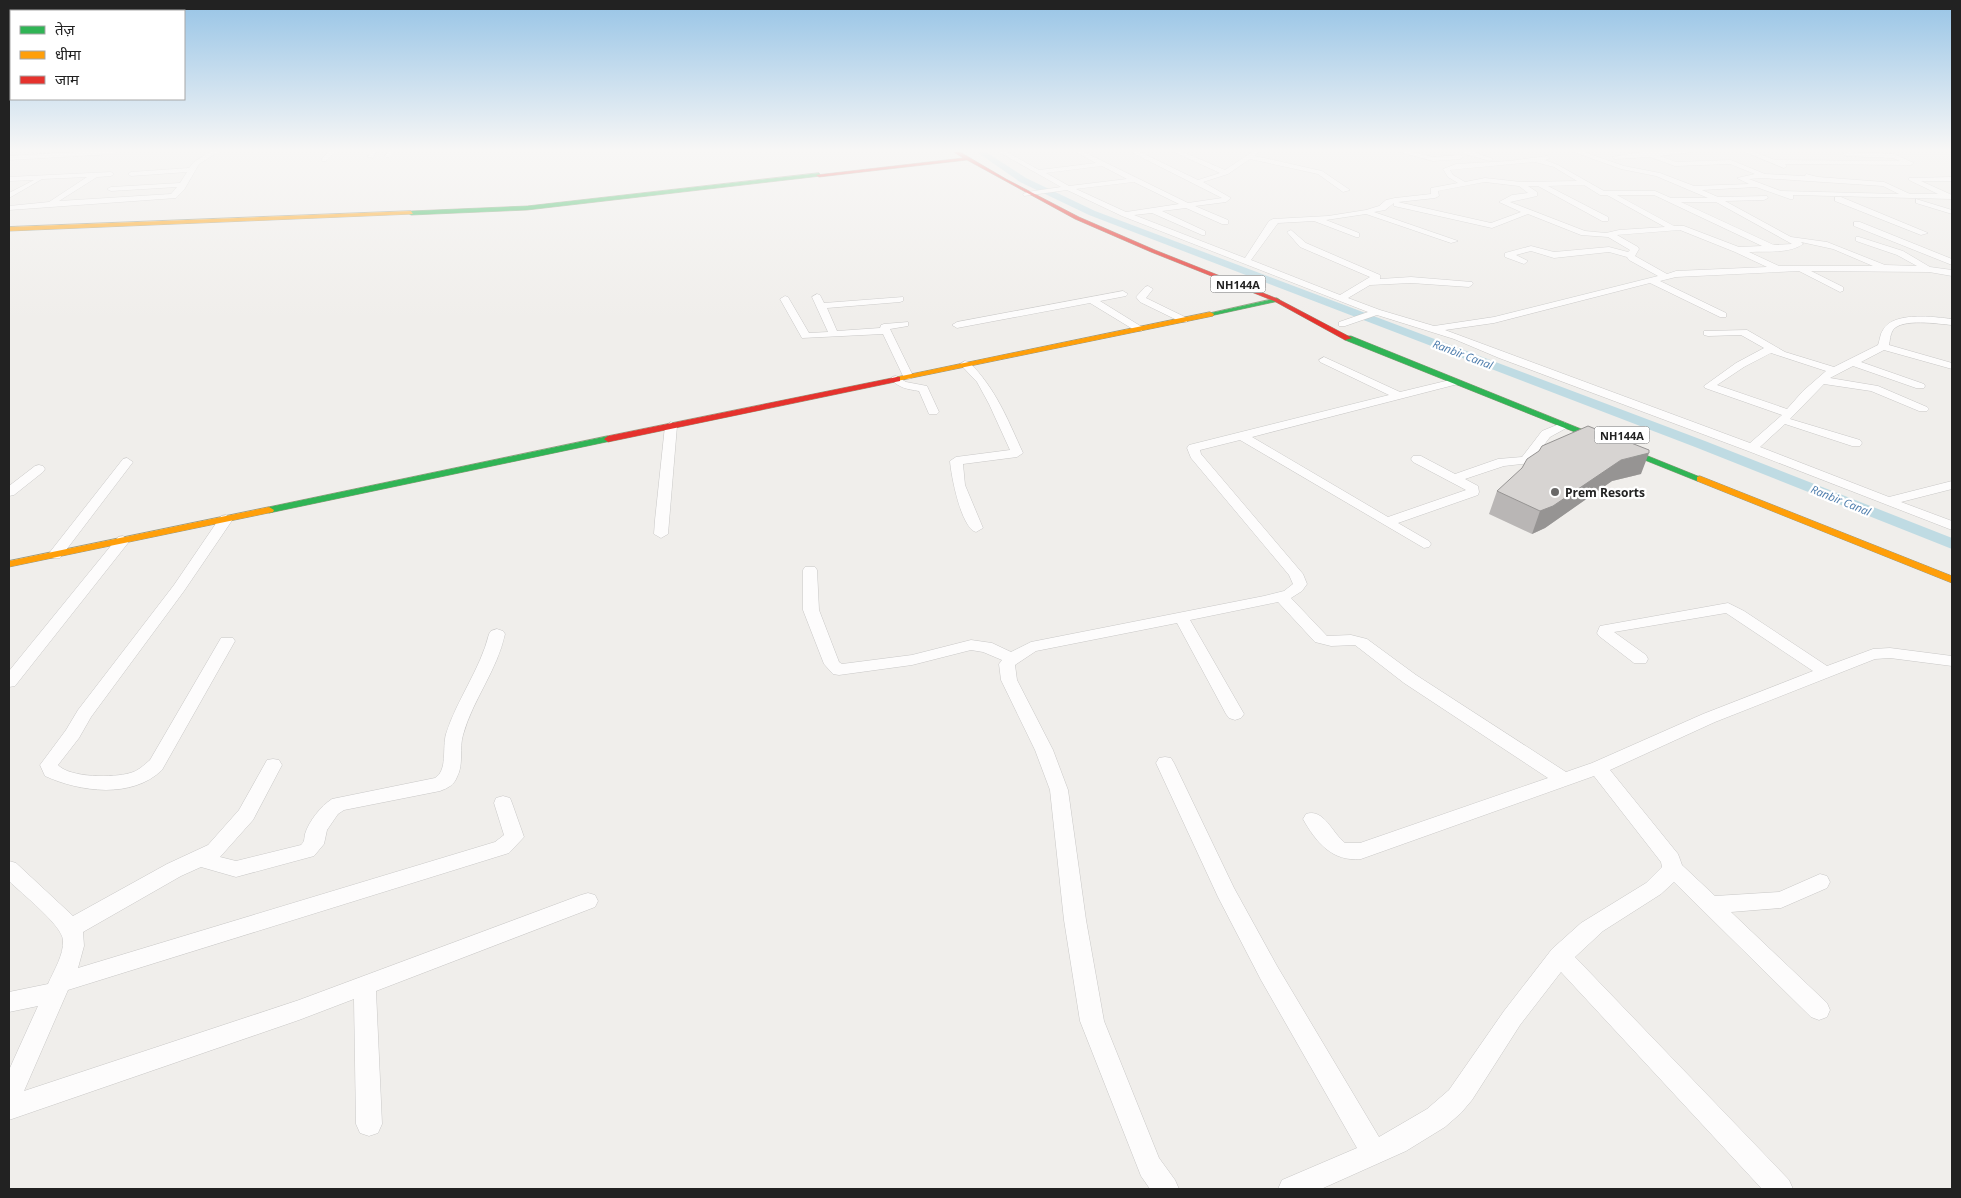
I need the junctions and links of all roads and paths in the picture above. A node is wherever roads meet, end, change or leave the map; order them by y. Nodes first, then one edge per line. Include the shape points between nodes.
1 (528, 208) edge
2 (1035, 208) edge
3 (1064, 208) edge
4 (1112, 208) edge
5 (1171, 208) edge
6 (1192, 208) edge
7 (1382, 208) edge
8 (1414, 208) edge
9 (1452, 208) edge
10 (1521, 208) edge
11 (1584, 208) edge
12 (1636, 208) edge
13 (1688, 208) edge
14 (1733, 208) edge
15 (1860, 208) edge
16 (1940, 208) edge
17 (1153, 210) junction
18 (1529, 211) junction
19 (1366, 212) junction
20 (1466, 212) dead end
21 (1952, 212) edge
22 (1125, 214) junction
23 (1314, 219) junction
24 (1605, 219) dead end
25 (1225, 222) dead end
26 (1858, 224) dead end
27 (1674, 228) junction
28 (9, 229) edge
29 (1291, 232) dead end
30 (1202, 233) dead end
31 (1924, 233) dead end
32 (1356, 235) dead end
33 (1611, 235) junction
34 (1790, 239) junction
35 (1859, 239) dead end
36 (1454, 242) dead end
37 (1147, 248) junction
38 (1772, 248) junction
39 (1738, 250) junction
40 (1630, 255) junction
41 (1524, 261) dead end
42 (1246, 262) junction
43 (1952, 262) edge
44 (1885, 268) junction
45 (1778, 269) junction
46 (1800, 269) junction
47 (1929, 269) junction
48 (1952, 273) edge
49 (1665, 276) junction
50 (1651, 280) junction
51 (1371, 282) junction
52 (1469, 284) dead end
53 (1840, 289) dead end
54 (1148, 290) dead end
55 (1123, 294) dead end
56 (1341, 298) junction
57 (785, 299) dead end
58 (900, 299) dead end
59 (1092, 300) junction
60 (1277, 300) junction
61 (1290, 306) junction
62 (1374, 313) junction
63 (1723, 315) dead end
64 (1184, 320) junction
65 (1951, 322) edge
66 (905, 324) dead end
67 (1342, 324) junction
68 (957, 325) dead end
69 (1431, 328) junction
70 (1139, 329) junction
71 (885, 331) junction
72 (1708, 333) dead end
73 (834, 335) junction
74 (1882, 347) junction
75 (1770, 349) junction
76 (1324, 360) dead end
77 (1854, 363) junction
78 (1952, 366) edge
79 (969, 368) junction
80 (1835, 371) junction
81 (902, 380) junction
82 (1822, 380) junction
83 (1454, 382) junction
84 (1920, 386) dead end
85 (1511, 391) dead end
86 (1399, 396) junction
87 (1923, 408) dead end
88 (933, 412) dead end
89 (1786, 416) junction
90 (671, 426) junction
91 (1564, 426) junction
92 (1240, 435) junction
93 (1856, 443) dead end
94 (1752, 448) junction
95 (1417, 459) dead end
96 (127, 462) dead end
97 (39, 468) dead end
98 (1454, 479) junction
99 (24, 481) junction
100 (9, 482) edge
101 (1952, 485) edge
102 (9, 492) edge
103 (1888, 501) junction
104 (226, 519) junction
105 (1388, 522) junction
106 (1952, 526) edge
107 (976, 528) dead end
108 (661, 534) dead end
109 (1424, 544) dead end
110 (117, 548) junction
111 (55, 555) junction
112 (10, 565) edge
113 (810, 570) dead end
114 (1952, 580) edge
115 (1281, 596) junction
116 (1181, 617) junction
117 (497, 634) dead end
118 (227, 641) dead end
119 (1012, 658) junction
120 (1640, 659) dead end
121 (1952, 661) edge
122 (1825, 672) junction
123 (9, 682) edge
124 (1235, 714) dead end
125 (1165, 763) dead end
126 (273, 765) dead end
127 (1598, 768) junction
128 (1564, 780) junction
129 (503, 803) dead end
130 (1313, 818) dead end
131 (200, 859) junction
132 (1672, 868) junction
133 (9, 869) edge
134 (1820, 882) dead end
135 (588, 901) dead end
136 (1710, 905) junction
137 (71, 928) junction
138 (1560, 956) junction
139 (365, 984) junction
140 (58, 988) junction
141 (9, 1002) edge
142 (1819, 1010) dead end
143 (9, 1097) edge
144 (9, 1108) edge
145 (369, 1124) dead end
146 (1374, 1153) junction
147 (1166, 1189) edge
148 (1291, 1189) edge
149 (1780, 1189) edge

1 - 28 main road
2 - 37 main road via 1109,240
3 - 37 main road, NH144A
4 - 22 street
5 - 17 street
6 - 25 street
7 - 19 street
8 - 18 street via 1492,226
9 - 20 street
10 - 18 street
11 - 24 street
12 - 27 street via 1651,220
13 - 38 street
14 - 34 street
15 - 31 street
16 - 21 street
17 - 22 street
17 - 30 street
18 - 33 street via 1580,232
19 - 23 street
19 - 36 street
22 - 42 street
23 - 32 street
23 - 42 street via 1272,223
26 - 43 street
27 - 33 street
27 - 39 street via 1685,229
29 - 51 street via 1301,244 1321,255 1376,276
33 - 40 street via 1635,249
34 - 38 street via 1799,245
34 - 44 street via 1806,239
35 - 47 street
37 - 60 main road, NH144A
38 - 39 street
39 - 45 street
40 - 41 street via 1609,249 1554,255 1531,248 1508,255
40 - 49 street
42 - 56 street
44 - 46 street
44 - 47 street
45 - 46 street
45 - 49 street
46 - 53 street
47 - 48 street
49 - 50 street
50 - 63 street
50 - 69 street via 1494,320
51 - 52 street via 1416,280
51 - 56 street
54 - 64 street via 1141,297 1143,300
55 - 59 street
56 - 62 street
57 - 73 street via 805,335
58 - 73 street via 819,301
59 - 68 street
59 - 70 street
60 - 61 main road, NH144A
60 - 64 main road
61 - 67 main road, NH144A
61 - 83 main road via 1335,332
62 - 67 street
62 - 69 street
64 - 70 main road
65 - 74 street via 1908,320 1896,323 1888,328
66 - 71 street via 885,326
67 - 85 main road, NH144A
69 - 94 street
70 - 79 main road
71 - 73 street
71 - 81 street
72 - 75 street via 1744,332
74 - 77 street
74 - 78 street
75 - 80 street
75 - 89 street via 1740,364 1709,386
76 - 86 street
77 - 80 street
77 - 84 street
79 - 81 main road
79 - 107 street via 981,380 995,404 1017,453 956,461 959,484
80 - 82 street
81 - 88 street via 923,388
81 - 90 main road
82 - 87 street via 1874,388
82 - 89 street
83 - 86 street
83 - 91 main road
86 - 92 street
89 - 93 street
89 - 94 street
90 - 104 main road
90 - 108 street via 671,454 661,510
91 - 98 street via 1546,434 1526,460 1502,462
91 - 114 main road
92 - 105 street
92 - 115 street via 1192,450 1296,574 1300,584 1298,589
94 - 103 street
95 - 98 street
96 - 111 street
97 - 99 street
98 - 105 street via 1473,492
99 - 100 street
99 - 102 street
101 - 103 street
103 - 106 street
104 - 110 main road
104 - 118 street via 51,761 51,771 68,779 93,782 134,780 146,775 156,765
105 - 109 street
110 - 111 main road
110 - 123 street
111 - 112 main road
113 - 119 street via 811,610 832,664 839,670 912,660 971,645 986,647
115 - 116 street
115 - 128 street via 1321,639 1361,642 1410,679
116 - 119 street via 1031,647
116 - 124 street
117 - 131 street via 491,661 458,725 453,740 450,775 446,781 336,805 318,826 314,844 307,850 236,868
119 - 147 street via 1007,664 1008,680 1044,750 1059,790 1092,1022 1150,1168
120 - 122 street via 1605,633 1606,629 1728,608
121 - 122 street via 1879,653
122 - 127 street
125 - 146 street via 1225,891
126 - 131 street via 239,825 216,850
127 - 128 street
127 - 132 street via 1660,844
128 - 130 street via 1351,853 1337,850
129 - 140 street via 514,837 502,848
131 - 137 street via 174,870
132 - 136 street
132 - 138 street via 1667,879 1598,923
133 - 137 street
134 - 136 street via 1782,900
135 - 139 street
136 - 142 street
137 - 140 street via 75,937 74,947
138 - 146 street via 1522,1002 1452,1105 1434,1120
138 - 149 street
139 - 144 street via 298,1010
139 - 145 street
140 - 141 street
140 - 143 street
146 - 148 street

